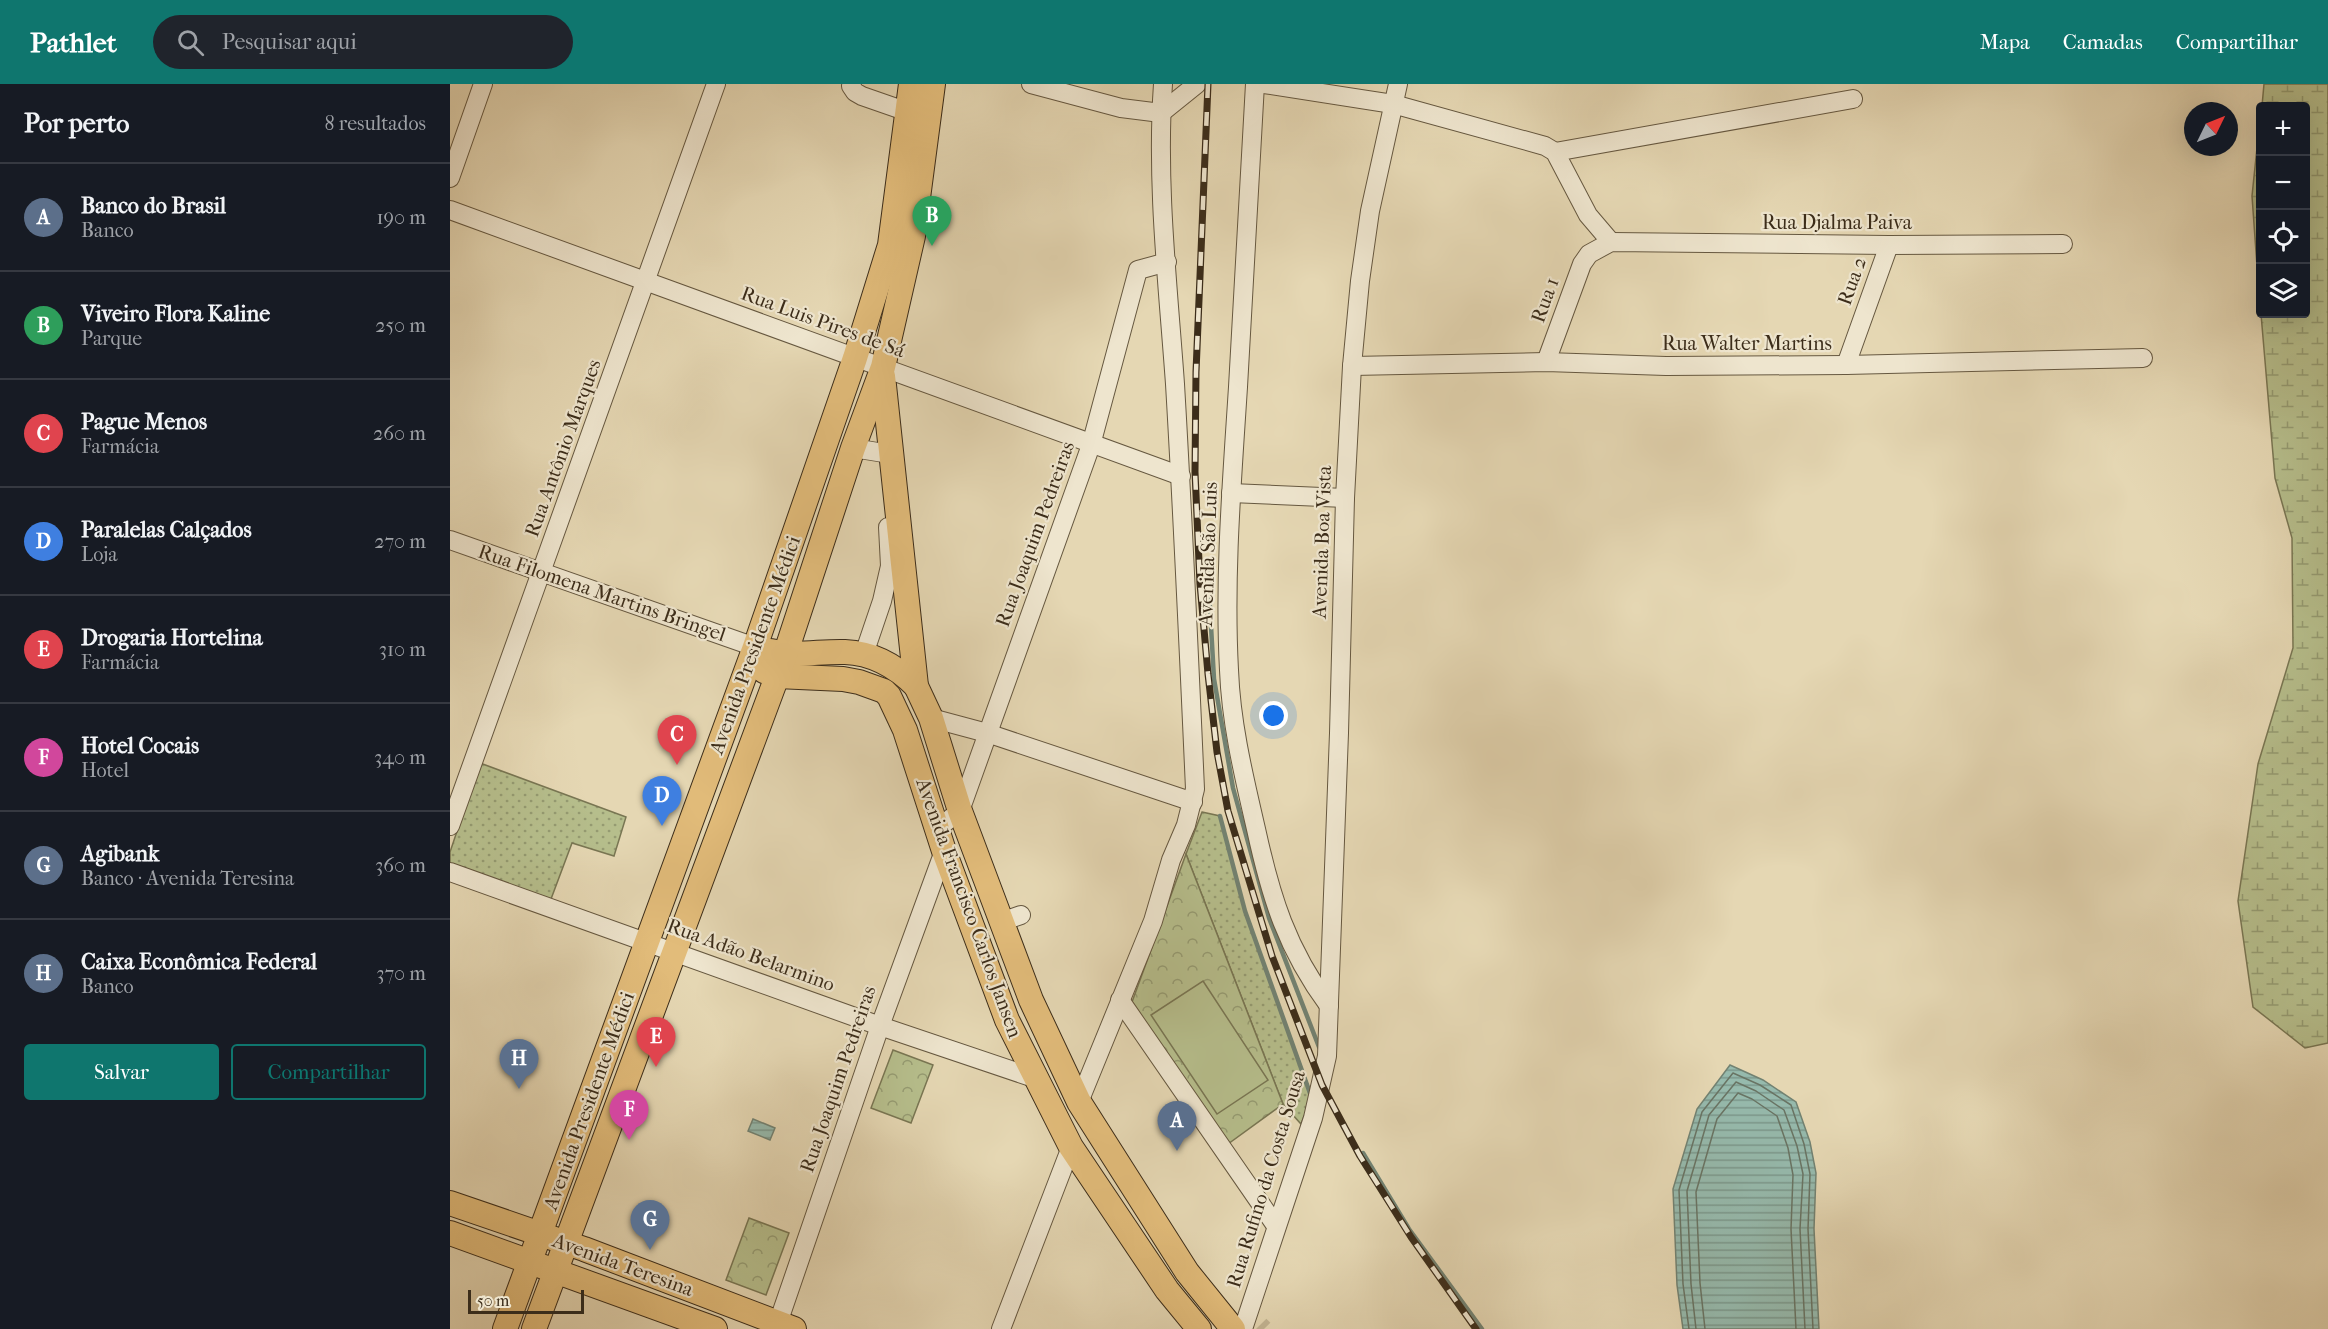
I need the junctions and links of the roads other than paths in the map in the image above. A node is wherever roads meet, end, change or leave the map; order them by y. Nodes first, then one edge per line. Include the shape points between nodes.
1 (483, 84) edge
2 (716, 84) edge
3 (911, 84) edge
4 (933, 84) edge
5 (1031, 84) edge
6 (1163, 84) edge
7 (1197, 84) edge
8 (1255, 84) edge
9 (1264, 84) edge
10 (1398, 84) edge
11 (851, 86) dead end
12 (1076, 91) edge
13 (1852, 99) dead end
14 (1393, 104) junction
15 (908, 112) junction
16 (1161, 113) junction
17 (1555, 152) junction
18 (450, 178) edge
19 (450, 210) edge
20 (1611, 242) junction
21 (2063, 244) dead end
22 (1889, 245) junction
23 (1167, 262) junction
24 (647, 282) junction
25 (855, 358) junction
26 (2143, 358) dead end
27 (1546, 362) junction
28 (1846, 365) junction
29 (1352, 366) junction
30 (883, 367) junction
31 (1091, 445) junction
32 (853, 448) junction
33 (886, 454) junction
34 (1180, 476) junction
35 (1231, 493) junction
36 (1345, 498) junction
37 (450, 540) edge
38 (541, 572) junction
39 (864, 654) junction
40 (751, 657) junction
41 (781, 665) junction
42 (916, 686) junction
43 (931, 718) junction
44 (987, 734) junction
45 (1193, 802) junction
46 (960, 811) junction
47 (450, 826) edge
48 (941, 839) junction
49 (450, 872) edge
50 (648, 942) junction
51 (674, 951) junction
52 (1120, 1000) junction
53 (1329, 1006) junction
54 (880, 1026) junction
55 (1037, 1079) junction
56 (1079, 1102) junction
57 (1071, 1147) junction
58 (450, 1203) edge
59 (1276, 1226) junction
60 (450, 1233) edge
61 (539, 1235) junction
62 (564, 1243) junction
63 (530, 1261) junction
64 (555, 1270) junction
65 (786, 1326) edge
66 (1245, 1326) edge
67 (505, 1329) edge
68 (534, 1329) edge
69 (715, 1329) edge
70 (1001, 1329) edge
71 (1199, 1329) edge

1 - 18 street
2 - 24 street, Rua Antônio Marques
3 - 15 main road, Avenida Presidente Médici
4 - 30 main road, Avenida Presidente Médici via 913,236
5 - 12 street
6 - 16 street, Avenida São Luis
7 - 16 street
8 - 35 street, Avenida São Luis
9 - 14 street
10 - 14 street, Avenida Boa Vista
11 - 15 street via 861,96
12 - 16 street via 1121,108
13 - 17 street
14 - 17 street via 1526,140
14 - 29 street, Avenida Boa Vista via 1367,232
15 - 25 main road, Avenida Presidente Médici via 890,244
16 - 23 street, Avenida São Luis
17 - 20 street via 1588,215
19 - 24 street, Rua Luis Pires de Sá
20 - 22 street, Rua Djalma Paiva
20 - 27 street, Rua 1 via 1589,254 1582,264
21 - 22 street, Rua Djalma Paiva
22 - 28 street, Rua 2
23 - 31 street, Rua Joaquim Pedreiras via 1138,270
23 - 34 street, Avenida São Luis
24 - 25 street, Rua Luis Pires de Sá
24 - 38 street, Rua Antônio Marques
25 - 30 street, Rua Luis Pires de Sá
25 - 40 main road, Avenida Presidente Médici
26 - 28 street, Rua Walter Martins
27 - 28 street, Rua Walter Martins
27 - 29 street, Rua Walter Martins
29 - 36 street, Avenida Boa Vista
30 - 31 street, Rua Luis Pires de Sá
30 - 32 main road, Avenida Presidente Médici
30 - 33 main road, Avenida Francisco Carlos Jansen
31 - 34 street, Rua Luis Pires de Sá
31 - 44 street, Rua Joaquim Pedreiras
32 - 33 street
32 - 41 main road, Avenida Presidente Médici
33 - 39 street via 890,566
33 - 42 main road, Avenida Francisco Carlos Jansen
34 - 45 street, Avenida São Luis via 1196,789
35 - 36 street
35 - 53 street, Avenida São Luis via 1228,623 1234,721 1266,873 1281,924 1309,979
36 - 53 street, Avenida Boa Vista
37 - 38 street, Rua Filomena Martins Bringel
38 - 40 street, Rua Filomena Martins Bringel
38 - 47 street, Rua Antônio Marques
39 - 41 main road via 845,652
39 - 42 main road, Avenida Francisco Carlos Jansen via 902,671
40 - 41 main road, Avenida Francisco Carlos Jansen
40 - 50 main road, Avenida Presidente Médici
41 - 48 main road, Avenida Francisco Carlos Jansen via 859,682 889,696 905,730
41 - 51 main road, Avenida Presidente Médici
42 - 43 main road, Avenida Francisco Carlos Jansen
43 - 44 street
43 - 46 main road, Avenida Francisco Carlos Jansen
44 - 45 street
44 - 46 street, Rua Joaquim Pedreiras
45 - 52 street, Avenida São Luis via 1153,921
46 - 48 street
46 - 56 main road, Avenida Francisco Carlos Jansen via 1011,918 1031,1000
48 - 54 street, Rua Joaquim Pedreiras
48 - 55 main road, Avenida Francisco Carlos Jansen via 1007,1020
49 - 50 street, Rua Adão Belarmino
50 - 51 street, Rua Adão Belarmino
50 - 61 main road, Avenida Presidente Médici
51 - 54 street, Rua Adão Belarmino
51 - 62 main road, Avenida Presidente Médici
52 - 56 street, Avenida São Luis
52 - 59 street
53 - 59 street, Rua Rufino da Costa Sousa via 1322,1085
54 - 55 street, Rua Adão Belarmino
54 - 65 street, Rua Joaquim Pedreiras
55 - 57 main road, Avenida Francisco Carlos Jansen
56 - 66 main road, Avenida Francisco Carlos Jansen via 1187,1272
57 - 70 street
57 - 71 main road, Avenida Francisco Carlos Jansen via 1167,1290
58 - 61 main road, Avenida Teresina
59 - 66 street, Rua Rufino da Costa Sousa
60 - 63 main road, Avenida Teresina
61 - 62 main road, Avenida Teresina
61 - 63 main road, Avenida Presidente Médici
62 - 64 main road, Avenida Presidente Médici
62 - 65 main road, Avenida Teresina
63 - 64 main road, Avenida Teresina
63 - 67 main road, Avenida Presidente Médici
64 - 68 main road, Avenida Presidente Médici
64 - 69 main road, Avenida Teresina

